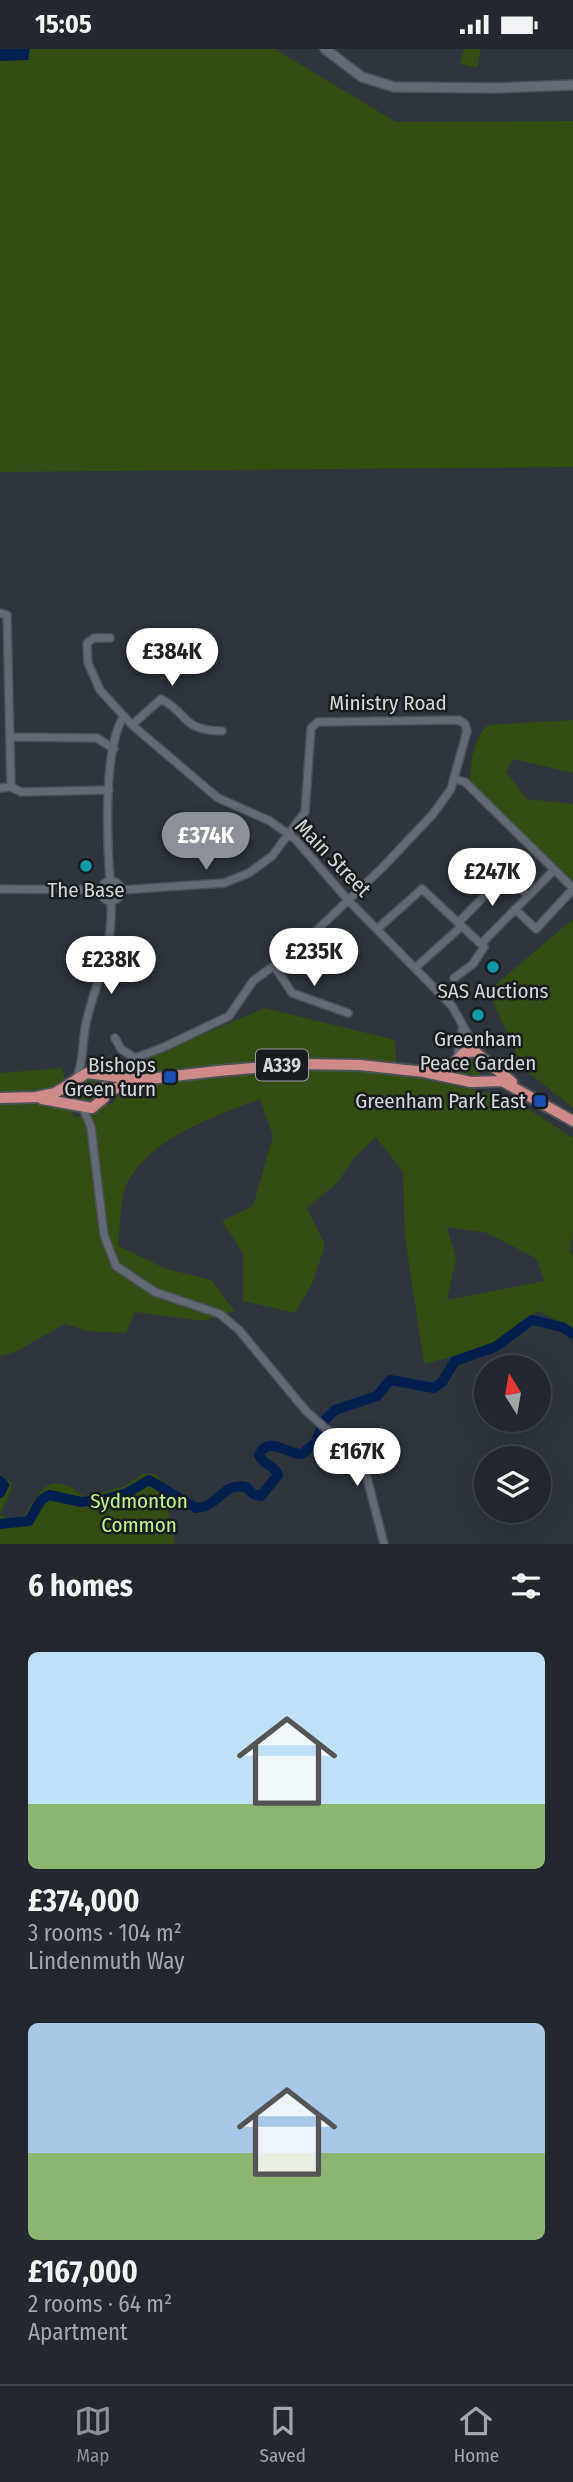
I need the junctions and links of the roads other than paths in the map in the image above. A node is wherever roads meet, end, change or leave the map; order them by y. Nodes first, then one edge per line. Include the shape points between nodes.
1 (325, 49) edge
2 (573, 85) edge
3 (3, 614) edge
4 (110, 638) dead end
5 (124, 716) junction
6 (132, 725) junction
7 (222, 731) dead end
8 (11, 737) junction
9 (114, 749) junction
10 (456, 779) junction
11 (11, 787) junction
12 (0, 788) edge
13 (109, 790) junction
14 (290, 835) junction
15 (495, 854) dead end
16 (554, 870) junction
17 (110, 880) junction
18 (510, 880) junction
19 (0, 889) edge
20 (573, 889) edge
21 (100, 890) junction
22 (121, 890) junction
23 (528, 895) junction
24 (348, 900) junction
25 (111, 901) junction
26 (516, 909) junction
27 (460, 924) junction
28 (377, 929) junction
29 (481, 944) junction
30 (275, 967) junction
31 (415, 968) junction
32 (454, 978) dead end
33 (348, 1013) dead end
34 (463, 1025) junction
35 (115, 1038) dead end
36 (83, 1052) junction
37 (480, 1054) junction
38 (456, 1061) junction
39 (424, 1072) junction
40 (95, 1075) junction
41 (139, 1080) junction
42 (479, 1080) junction
43 (74, 1081) junction
44 (466, 1082) junction
45 (518, 1087) junction
46 (106, 1092) junction
47 (36, 1097) junction
48 (0, 1098) edge
49 (80, 1106) junction
50 (97, 1106) junction
51 (573, 1121) edge
52 (91, 1127) junction
53 (384, 1544) edge

1 - 2 street via 362,76 401,88
3 - 8 street
4 - 5 street, Main Street via 94,638 86,651 100,690
5 - 6 street, Main Street
5 - 9 street
6 - 7 street via 161,699 199,730
6 - 14 street, Main Street via 218,798
8 - 9 street via 97,738
8 - 11 street
9 - 13 street
10 - 14 street, Ministry Road via 467,731 459,720 318,722 311,728 308,800
10 - 16 street via 465,782
10 - 24 street via 421,829
11 - 12 street
11 - 13 street via 21,792
13 - 17 street
14 - 22 street via 265,862 233,880
14 - 24 street, Main Street
15 - 18 street via 508,865
16 - 20 street
16 - 23 street
17 - 21 street
17 - 22 street
18 - 23 street
18 - 27 street via 496,884
19 - 21 street
20 - 26 street via 536,929
21 - 25 street
22 - 25 street
23 - 26 street
24 - 28 street, Main Street
24 - 30 street
25 - 36 street via 107,958 87,1020
26 - 29 street
27 - 28 street via 422,889
27 - 29 street
27 - 31 street
28 - 31 street, Main Street
29 - 32 street via 484,947 473,964
30 - 33 street via 292,993
30 - 35 street via 253,981 229,1016 162,1048 135,1058 121,1049
31 - 34 street, Main Street via 452,1006
34 - 37 street, Main Street
34 - 38 street
36 - 40 street
36 - 43 street
37 - 38 highway via 464,1053
37 - 42 highway via 486,1065
37 - 45 highway
38 - 39 highway, A339 via 444,1069
38 - 44 highway via 458,1076
39 - 41 highway, A339 via 301,1065
39 - 44 highway, A339
40 - 41 highway, A339
40 - 43 highway
40 - 46 highway
41 - 46 highway, A339
42 - 44 highway
42 - 45 highway
43 - 47 highway
43 - 49 highway via 72,1096
45 - 51 highway
46 - 50 highway
47 - 48 highway
47 - 49 highway
49 - 50 highway
49 - 52 street
50 - 52 street
52 - 53 street via 104,1235 116,1266 155,1291 220,1314 239,1330 306,1411 362,1462

